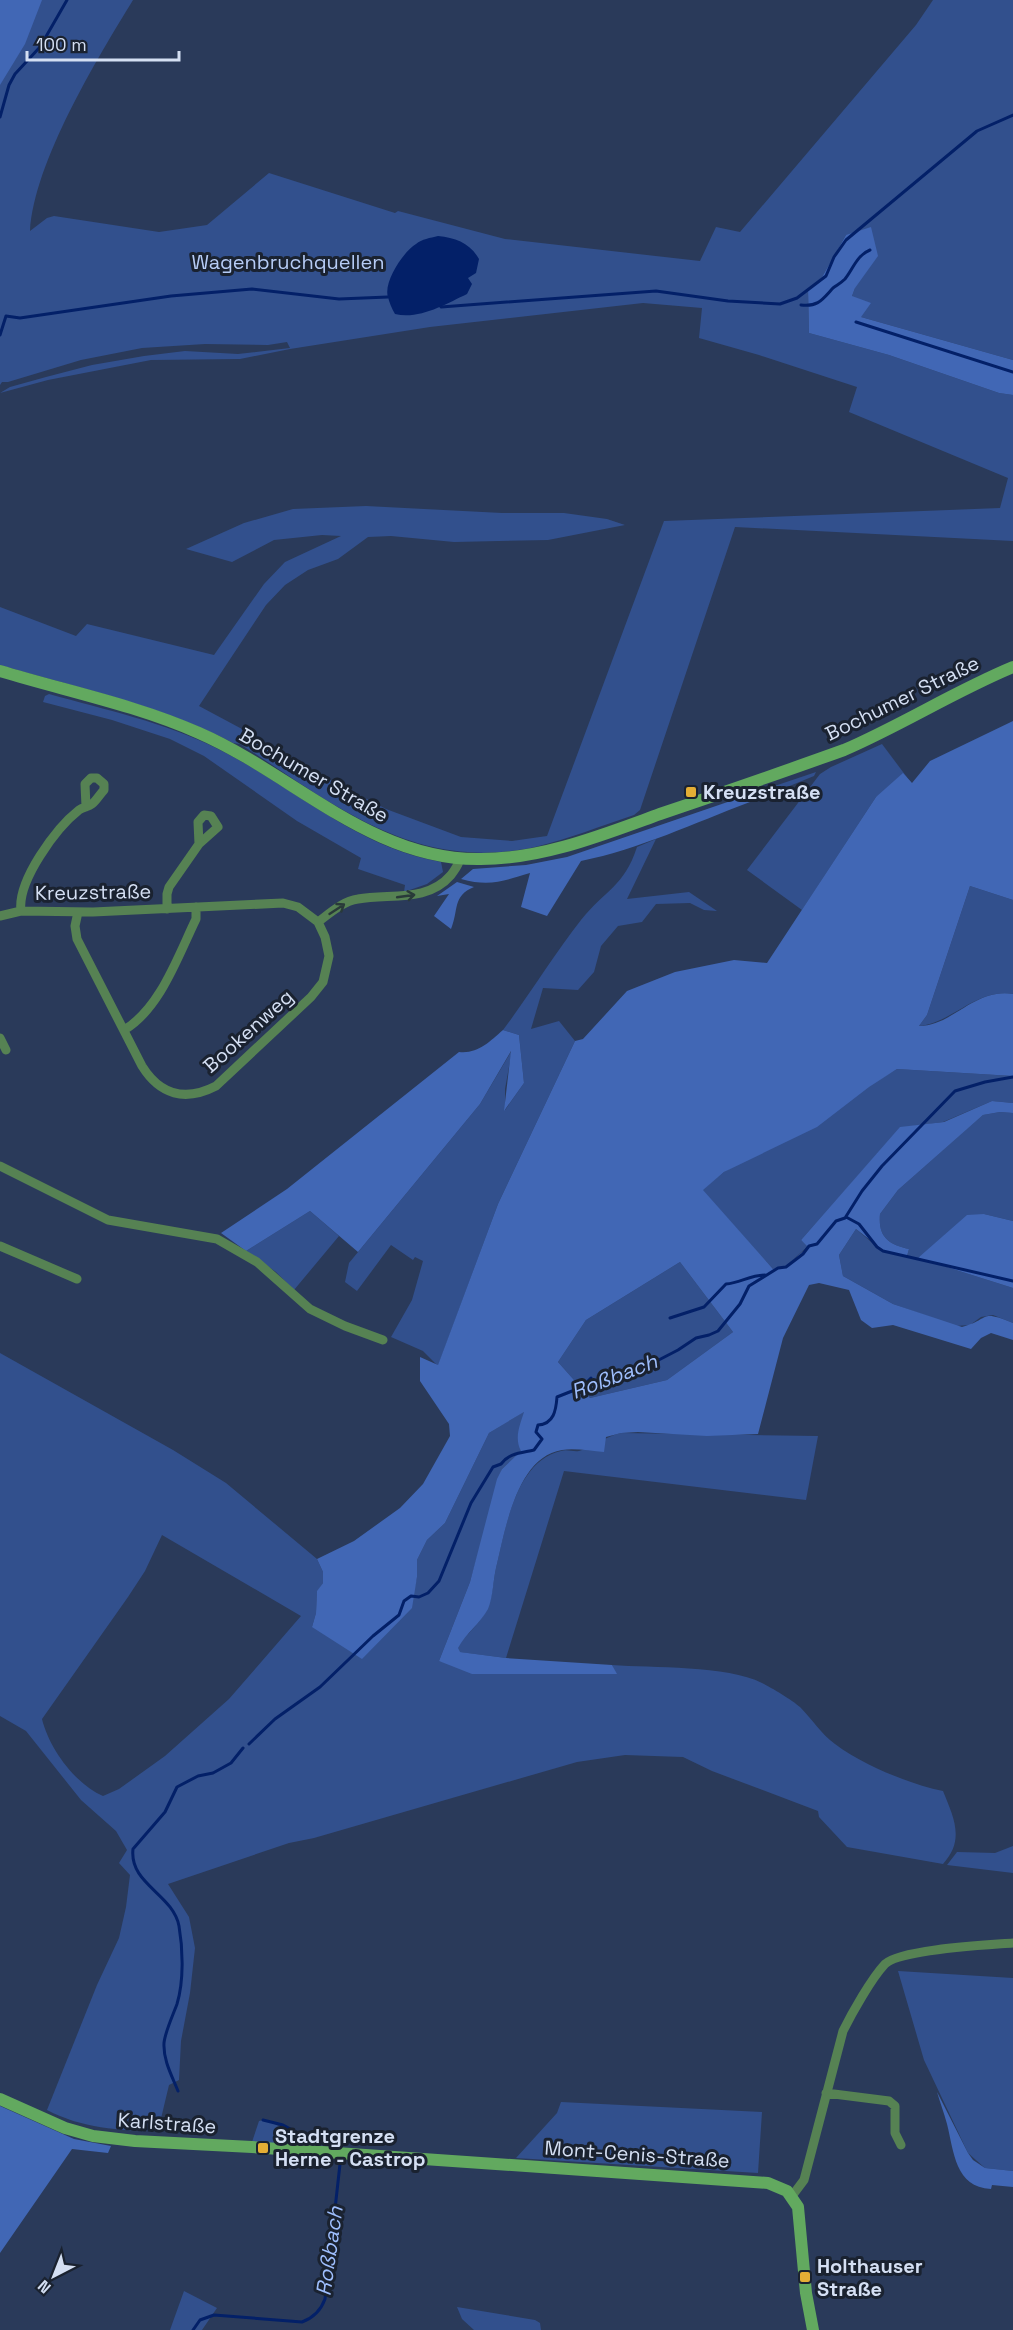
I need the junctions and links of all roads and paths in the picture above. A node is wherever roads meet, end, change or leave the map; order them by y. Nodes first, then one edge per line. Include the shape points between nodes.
1 (1013, 667) edge
2 (0, 672) edge
3 (86, 807) dead end
4 (199, 844) dead end
5 (460, 858) junction
6 (196, 907) junction
7 (167, 909) junction
8 (21, 912) junction
9 (78, 912) junction
10 (0, 916) edge
11 (318, 922) junction
12 (124, 1030) junction
13 (0, 1038) edge
14 (6, 1050) dead end
15 (0, 1166) edge
16 (0, 1246) edge
17 (77, 1279) dead end
18 (383, 1340) dead end
19 (1013, 1943) edge
20 (826, 2093) junction
21 (0, 2099) edge
22 (901, 2145) dead end
23 (339, 2154) joint
24 (792, 2196) junction
25 (813, 2330) edge

1 - 5 main road, Bochumer Straße via 854,746 736,789 566,846 509,857
2 - 5 main road, Bochumer Straße via 132,709 198,733 238,752 371,832 417,850
3 - 8 street, Kreuzstraße via 58,831 25,881
4 - 7 street, Kreuzstraße via 170,887
11 -> 5 street via 359,898 406,896 437,887 458,866
6 - 7 street, Kreuzstraße
6 - 11 street, Kreuzstraße via 283,903 298,907
6 - 12 street via 196,919 156,1000
7 - 9 street, Kreuzstraße
8 - 9 street, Kreuzstraße
8 - 10 street, Kreuzstraße
9 - 12 street, Bookenweg via 77,939
11 - 12 street, Bookenweg via 328,957 326,974 318,990 216,1086 188,1095 160,1086 142,1066
13 - 14 street
15 - 18 street via 108,1220 217,1239 257,1262 309,1309
16 - 17 street
19 - 20 street via 910,1953 886,1963 843,2031
20 - 22 street via 890,2101 895,2106 895,2133
20 - 24 street via 804,2180
21 - 23 main road, Karlstraße via 93,2136
23 - 24 main road, Mont-Cenis-Straße via 761,2182 780,2187
24 - 25 main road via 800,2214

